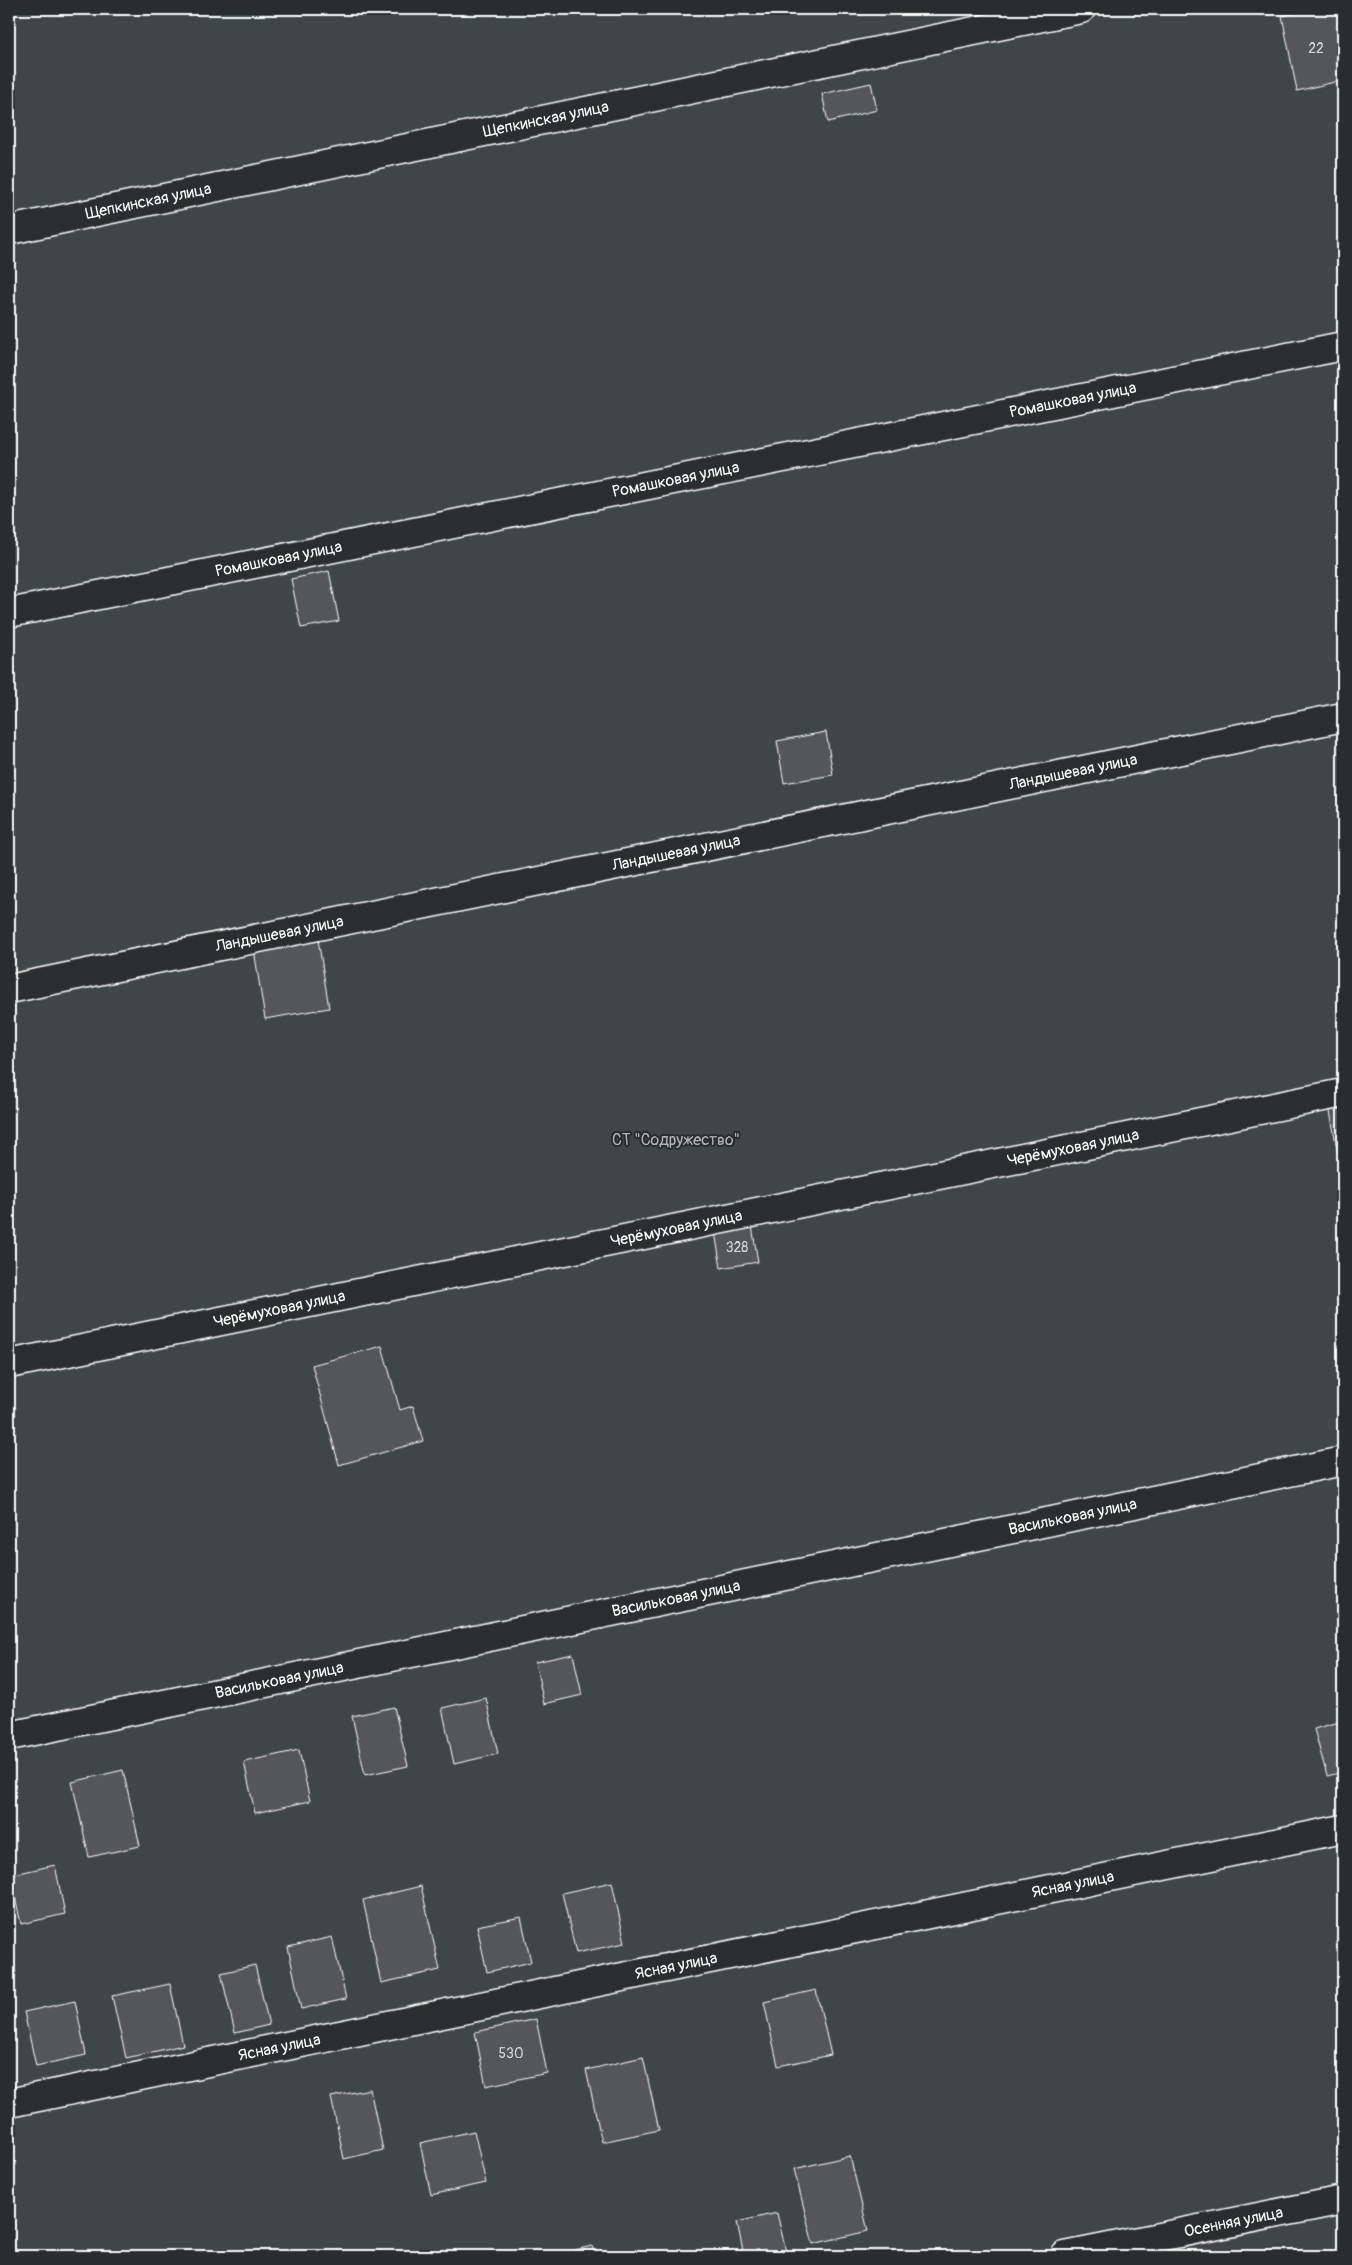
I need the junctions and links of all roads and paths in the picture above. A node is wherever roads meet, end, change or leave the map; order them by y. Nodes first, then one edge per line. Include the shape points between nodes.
1 (1081, 9) edge
2 (9, 230) edge
3 (1343, 346) edge
4 (9, 613) edge
5 (1343, 717) edge
6 (9, 989) edge
7 (1343, 1093) edge
8 (9, 1364) edge
9 (1343, 1461) edge
10 (9, 1736) edge
11 (1343, 1829) edge
12 (9, 2103) edge
13 (1343, 2200) edge
14 (1065, 2256) edge

1 - 2 lane, Щепкинская улица
3 - 4 lane, Ромашковая улица
5 - 6 lane, Ландышевая улица
7 - 8 lane, Черёмуховая улица
9 - 10 lane, Васильковая улица
11 - 12 lane, Ясная улица
13 - 14 lane, Осенняя улица

